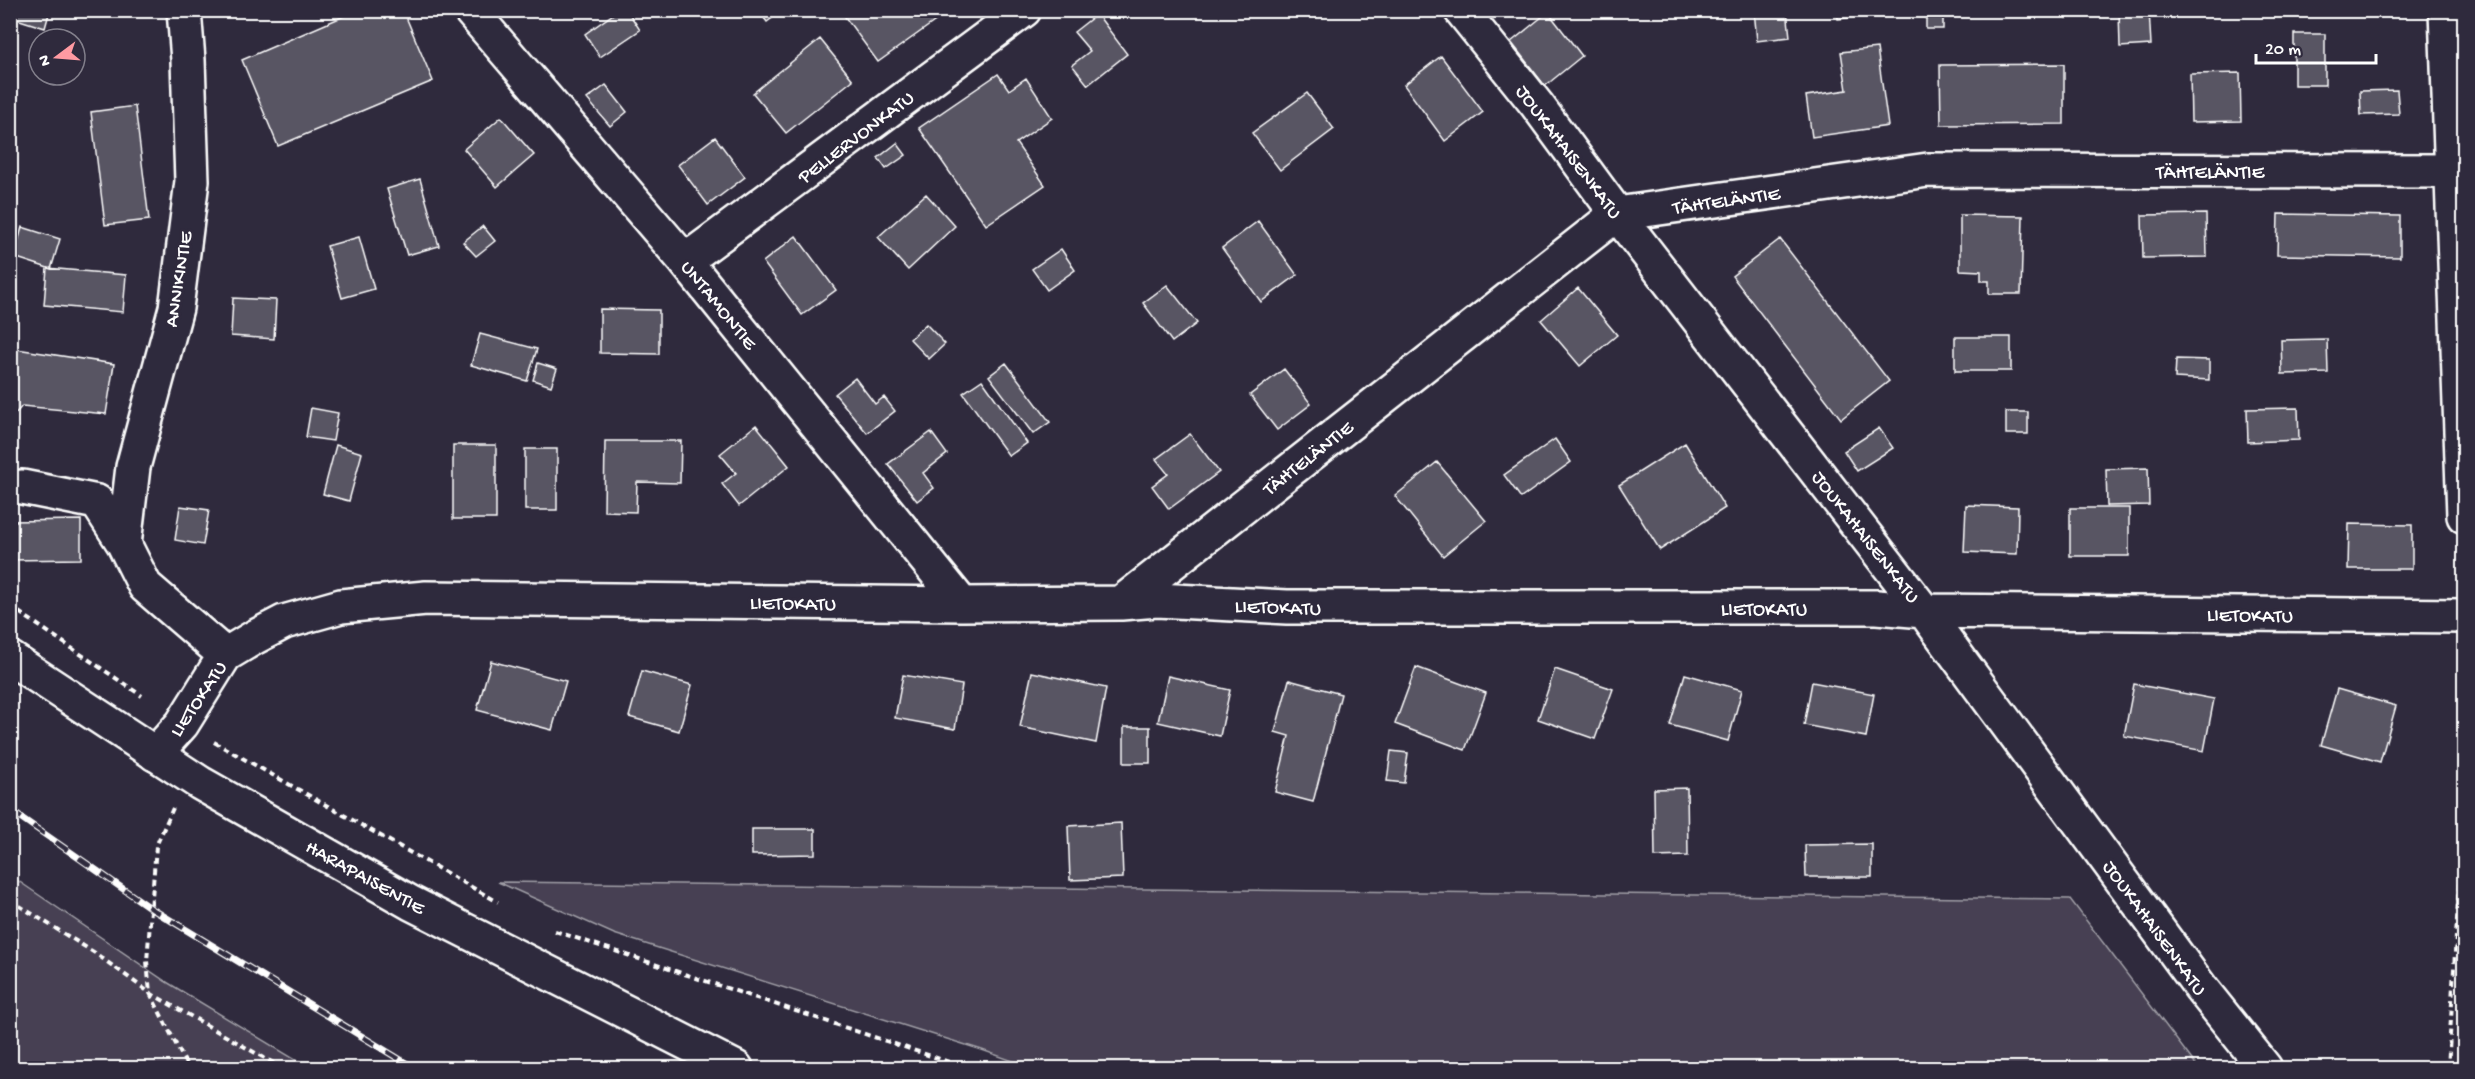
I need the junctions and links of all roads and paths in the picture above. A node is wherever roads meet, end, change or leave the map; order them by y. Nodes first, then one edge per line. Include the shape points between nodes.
1 (184, 10) edge
2 (470, 10) edge
3 (1024, 10) edge
4 (1461, 10) edge
5 (2446, 10) edge
6 (2458, 171) edge
7 (1617, 214) junction
8 (686, 261) junction
9 (22, 487) dead end
10 (2464, 516) edge
11 (124, 544) junction
12 (1121, 603) junction
13 (962, 604) junction
14 (10, 606) edge
15 (1924, 611) junction
16 (2464, 616) edge
17 (225, 655) junction
18 (10, 657) edge
19 (182, 724) junction
20 (2464, 724) edge
21 (155, 754) junction
22 (200, 783) junction
23 (10, 900) edge
24 (504, 906) dead end
25 (23, 907) junction
26 (10, 909) edge
27 (545, 928) dead end
28 (150, 993) junction
29 (188, 1068) edge
30 (282, 1068) edge
31 (736, 1068) edge
32 (967, 1068) edge
33 (2265, 1068) edge
34 (2448, 1068) edge

1 - 11 street, ANNIKINTIE via 192,181 176,308 133,467
2 - 8 street, UNTAMONTIE
3 - 8 street, PELLERVONKATU
4 - 7 street, JOUKAHAISENKATU
5 - 6 street
6 - 7 street, TÄHTELÄNTIE via 1928,170
6 - 10 street
7 - 12 street, TÄHTELÄNTIE
7 - 15 street, JOUKAHAISENKATU
8 - 13 street, UNTAMONTIE
9 - 11 street via 97,502
11 - 17 street via 145,586
12 - 13 street, LIETOKATU
12 - 15 street, LIETOKATU via 1157,600 1287,608
13 - 17 street, LIETOKATU via 426,598 341,606 284,622
14 - 19 path
15 - 16 street, LIETOKATU
15 - 33 street, JOUKAHAISENKATU via 2194,979
17 - 19 street, LIETOKATU
18 - 21 street, HARAPAISENTIE
19 - 21 street, LIETOKATU
19 - 24 path
20 - 34 path
21 - 22 street, HARAPAISENTIE
22 - 28 path via 171,810 156,846 147,961
22 - 31 street, HARAPAISENTIE via 411,903
23 - 25 path
25 - 26 path
25 - 28 path
27 - 32 path
28 - 29 path
28 - 30 path

